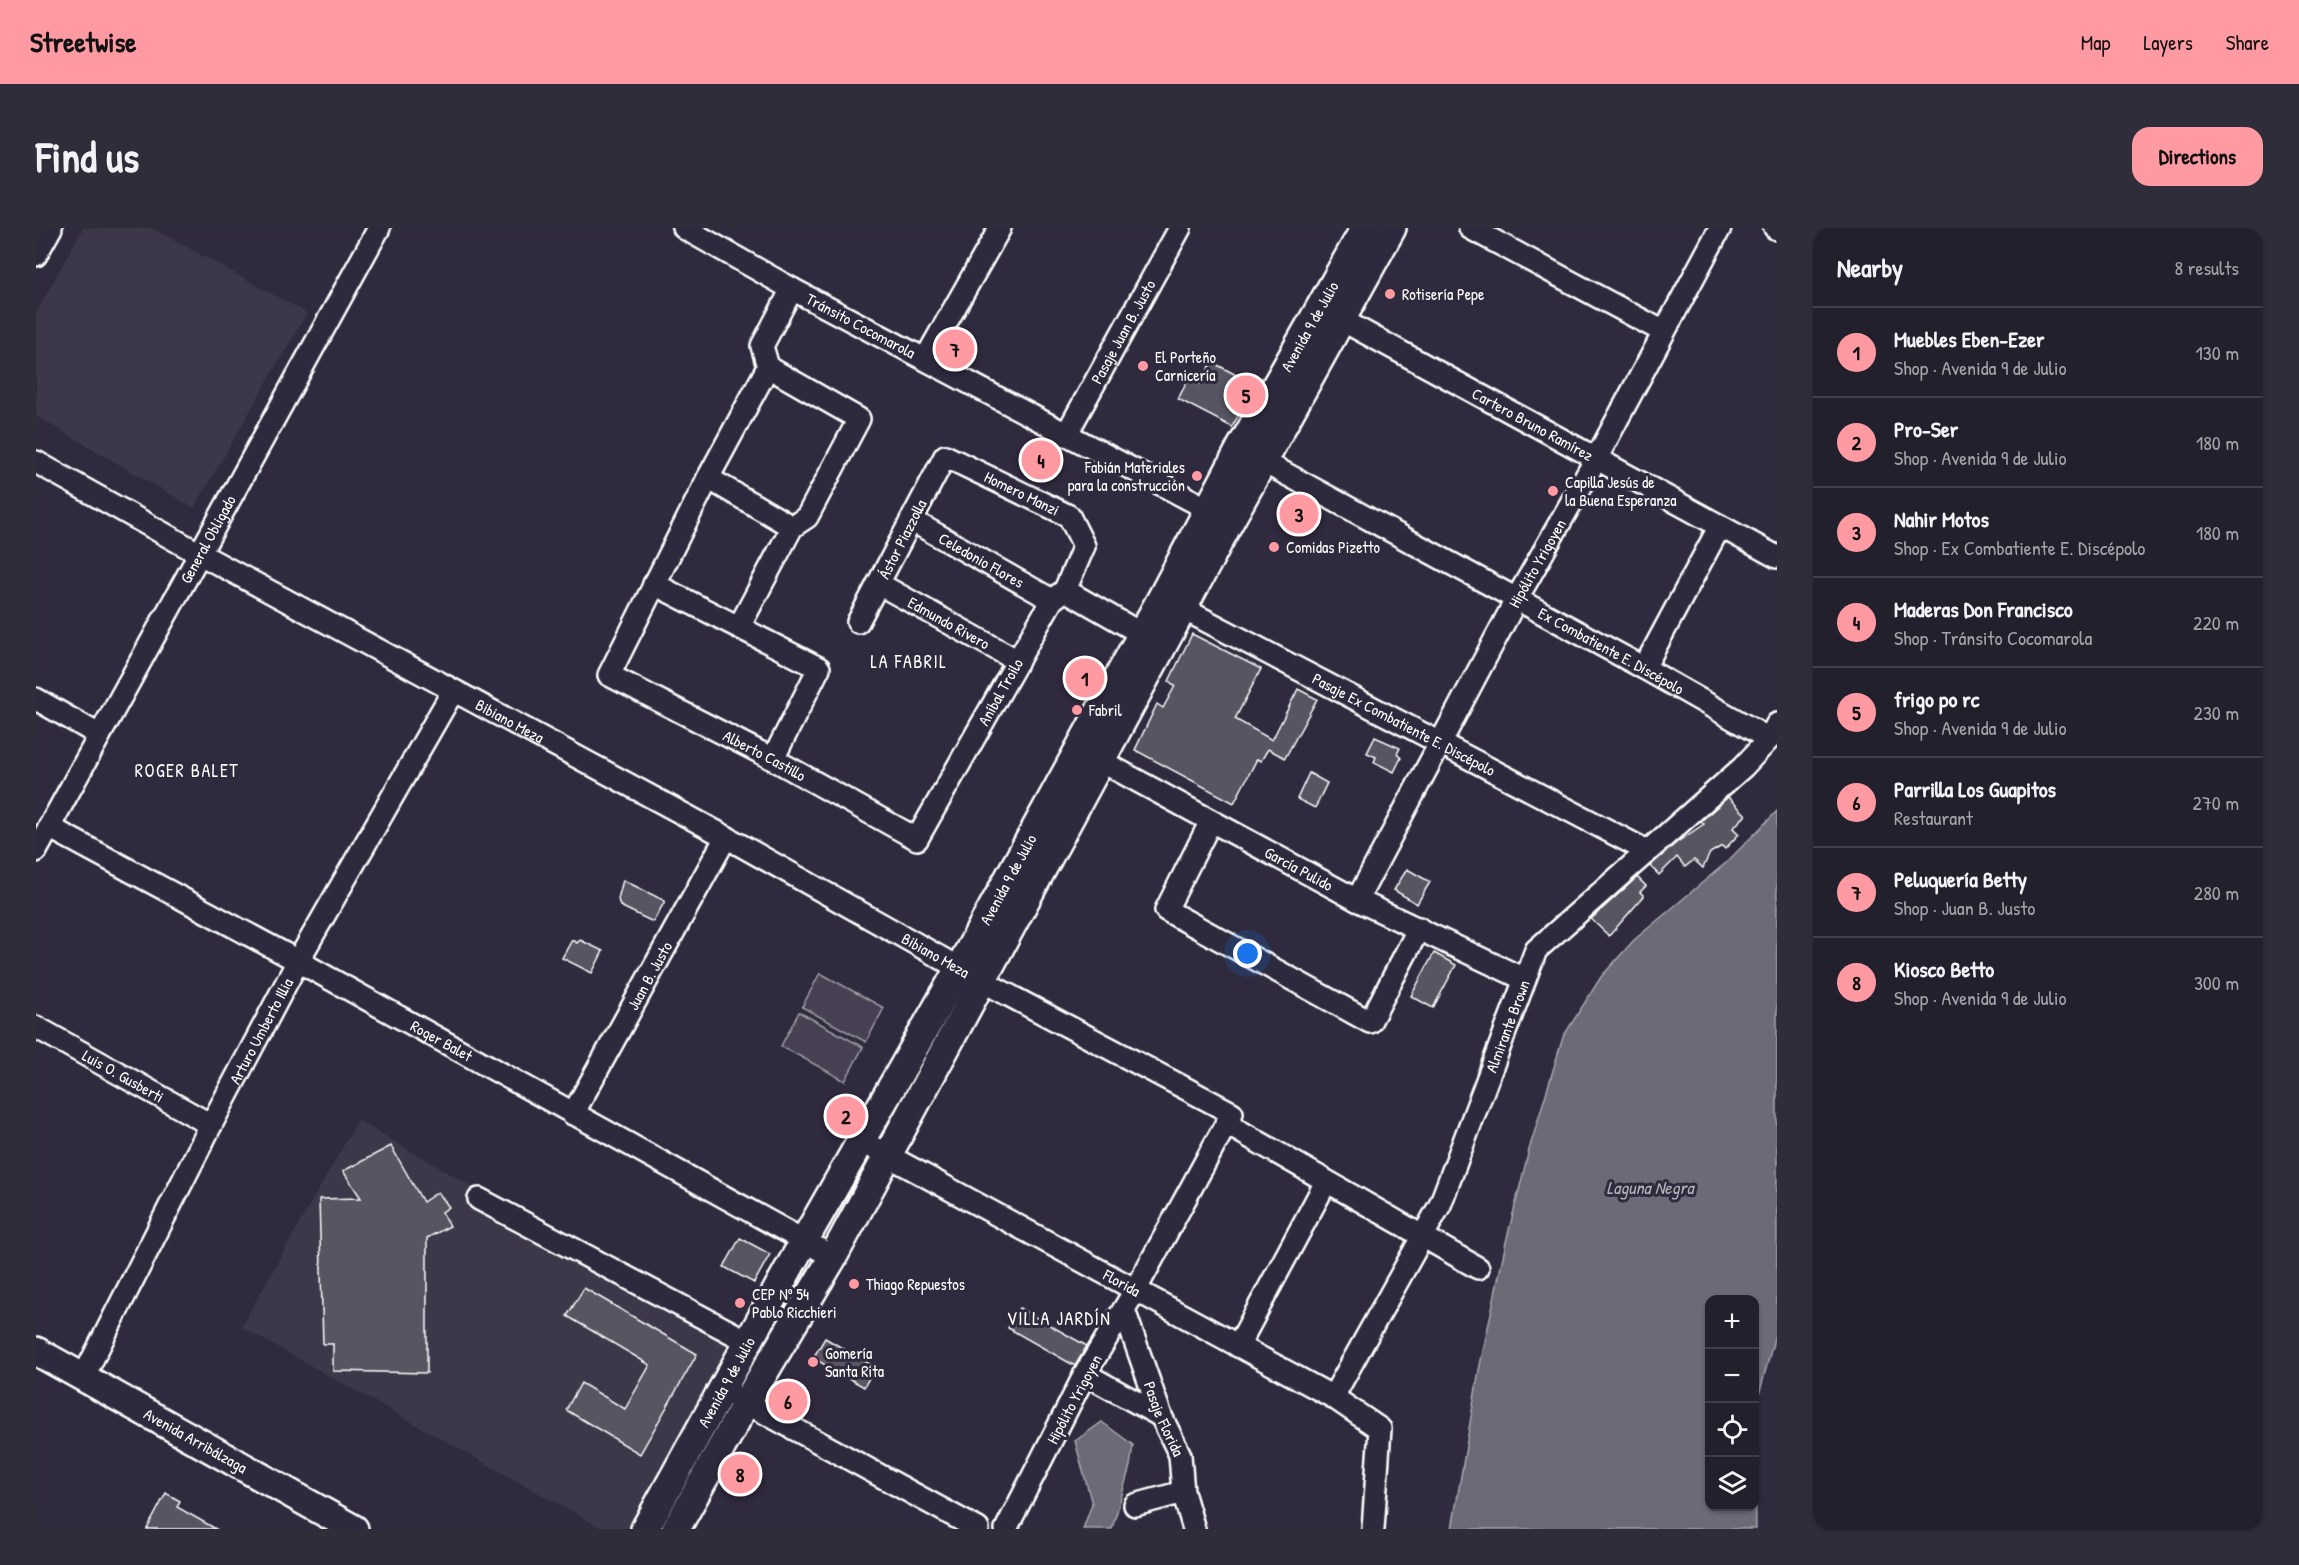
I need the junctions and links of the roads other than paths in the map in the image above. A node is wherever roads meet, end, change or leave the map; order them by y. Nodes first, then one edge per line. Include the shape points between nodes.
1 (51, 228) edge
2 (379, 228) edge
3 (684, 228) edge
4 (1000, 228) edge
5 (1180, 228) edge
6 (1365, 228) edge
7 (1392, 228) edge
8 (1470, 228) edge
9 (1720, 228) edge
10 (708, 234) edge
11 (36, 255) edge
12 (792, 289) junction
13 (1331, 314) junction
14 (1664, 332) junction
15 (926, 358) junction
16 (768, 366) junction
17 (1066, 435) junction
18 (1252, 455) junction
19 (945, 456) joint
20 (1596, 459) junction
21 (36, 462) edge
22 (708, 478) junction
23 (1219, 515) junction
24 (911, 520) junction
25 (1720, 526) junction
26 (792, 527) junction
27 (1084, 546) joint
28 (200, 554) junction
29 (1777, 557) edge
30 (654, 584) junction
31 (879, 584) junction
32 (1058, 595) junction
33 (1516, 600) junction
34 (1172, 603) junction
35 (858, 622) dead end
36 (739, 627) junction
37 (1152, 640) junction
38 (1018, 661) junction
39 (1644, 668) junction
40 (453, 691) junction
41 (36, 699) edge
42 (1773, 732) edge
43 (99, 735) junction
44 (1439, 743) junction
45 (1090, 755) junction
46 (772, 759) junction
47 (1211, 821) junction
48 (48, 827) junction
49 (726, 837) junction
50 (917, 839) joint
51 (36, 851) edge
52 (1647, 851) junction
53 (1357, 900) junction
54 (1419, 928) junction
55 (298, 961) junction
56 (971, 974) junction
57 (1524, 979) junction
58 (36, 1027) edge
59 (573, 1114) junction
60 (1230, 1119) junction
61 (211, 1125) junction
62 (861, 1141) junction
63 (888, 1154) junction
64 (1326, 1182) junction
65 (479, 1199) dead end
66 (1421, 1235) junction
67 (804, 1241) junction
68 (833, 1257) junction
69 (1478, 1268) dead end
70 (1136, 1289) junction
71 (1124, 1310) junction
72 (749, 1342) junction
73 (1238, 1346) junction
74 (36, 1352) edge
75 (1085, 1374) junction
76 (83, 1378) junction
77 (723, 1390) junction
78 (1333, 1397) junction
79 (746, 1403) junction
80 (1161, 1416) junction
81 (1184, 1492) junction
82 (1135, 1505) dead end
83 (341, 1526) edge
84 (645, 1529) edge
85 (676, 1529) edge
86 (978, 1529) edge
87 (1006, 1529) edge
88 (1194, 1529) edge
89 (1373, 1529) edge

1 - 11 street
2 - 28 street, General Obligado
3 - 10 street, Tránsito Cocomarola
4 - 15 street
5 - 17 street, Pasaje Juan B. Justo
6 - 13 main road, Avenida 9 de Julio
7 - 13 main road, Avenida 9 de Julio
8 - 14 street
9 - 14 street, Hipólito Yrigoyen
10 - 12 street, Tránsito Cocomarola
12 - 15 street, Tránsito Cocomarola
12 - 16 street via 762,346
13 - 18 main road, Avenida 9 de Julio
13 - 20 street, Cartero Bruno Ramírez
14 - 20 street, Hipólito Yrigoyen
15 - 17 street, Tránsito Cocomarola
16 - 22 street
16 - 26 street via 859,419 807,517
17 - 23 street, Tránsito Cocomarola
18 - 23 main road, Avenida 9 de Julio
18 - 33 street, Ex Combatiente E. Discépolo
19 - 24 street, Ástor Piazzolla
19 - 27 street, Homero Manzi via 1070,516
20 - 25 street, Cartero Bruno Ramírez
20 - 33 street, Hipólito Yrigoyen
21 - 28 street, Bibiano Meza
22 - 26 street
22 - 30 street
23 - 34 main road, Avenida 9 de Julio
24 - 31 street, Ástor Piazzolla
24 - 32 street, Celedonio Flores
25 - 29 street, Cartero Bruno Ramírez
25 - 39 street
26 - 36 street
27 - 32 street, Aníbal Troilo
28 - 40 street, Bibiano Meza
28 - 43 street, General Obligado
30 - 36 street
30 - 46 street, Alberto Castillo via 609,675
31 - 35 street, Ástor Piazzolla
31 - 38 street, Edmundo Rivero
32 - 37 street, Celedonio Flores
32 - 38 street, Aníbal Troilo
33 - 39 street, Ex Combatiente E. Discépolo
33 - 44 street, Hipólito Yrigoyen
34 - 37 main road, Avenida 9 de Julio
34 - 44 street, Pasaje Ex Combatiente E. Discépolo
36 - 46 street via 819,668
37 - 45 main road, Avenida 9 de Julio
38 - 50 street, Aníbal Troilo
39 - 42 street, Ex Combatiente E. Discépolo
40 - 49 street, Bibiano Meza
40 - 55 street, Arturo Umberto Illia
41 - 43 street
42 - 52 street, Almirante Brown via 1743,767
43 - 48 street, General Obligado
44 - 52 street, Pasaje Ex Combatiente E. Discépolo
44 - 53 street, Hipólito Yrigoyen
45 - 47 street, García Pulido
45 - 56 main road, Avenida 9 de Julio
46 - 50 street, Alberto Castillo
47 - 53 street, García Pulido
47 - 54 street via 1166,910 1370,1022
48 - 51 street, General Obligado
48 - 55 street, Roger Balet
49 - 56 street, Bibiano Meza
49 - 59 street, Juan B. Justo
52 - 57 street, Almirante Brown via 1536,950
53 - 54 street, García Pulido
54 - 57 street, García Pulido
55 - 59 street, Roger Balet
55 - 61 street, Arturo Umberto Illia
56 - 60 street, Bibiano Meza
56 - 62 main road, Avenida 9 de Julio
56 - 63 main road, Avenida 9 de Julio
57 - 66 street, Almirante Brown via 1440,1204
58 - 61 street, Luis O. Gusberti
59 - 67 street, Roger Balet
60 - 64 street, Bibiano Meza
60 - 70 street, Hipólito Yrigoyen
61 - 76 street, Arturo Umberto Illia
62 - 63 street, Florida
62 - 67 main road, Avenida 9 de Julio
63 - 68 main road, Avenida 9 de Julio
63 - 70 street, Florida
64 - 66 street, Bibiano Meza
64 - 73 street
65 - 72 street
66 - 69 street, Bibiano Meza
66 - 78 street, Almirante Brown
67 - 68 street, Roger Balet
67 - 72 main road, Avenida 9 de Julio
68 - 79 main road, Avenida 9 de Julio
70 - 71 street, Hipólito Yrigoyen
70 - 73 street, Florida
71 - 75 street, Hipólito Yrigoyen
71 - 80 street, Pasaje Florida
72 - 77 main road, Avenida 9 de Julio
73 - 78 street, Florida
74 - 76 main road, Avenida Arribálzaga
75 - 80 street
75 - 87 street, Hipólito Yrigoyen
76 - 83 main road, Avenida Arribálzaga
77 - 79 street
77 - 84 main road, Avenida 9 de Julio
78 - 89 street, Florida via 1380,1429
79 - 85 main road, Avenida 9 de Julio
79 - 86 street
80 - 81 street, Pasaje Florida via 1180,1455
81 - 82 street
81 - 88 street, Pasaje Florida

